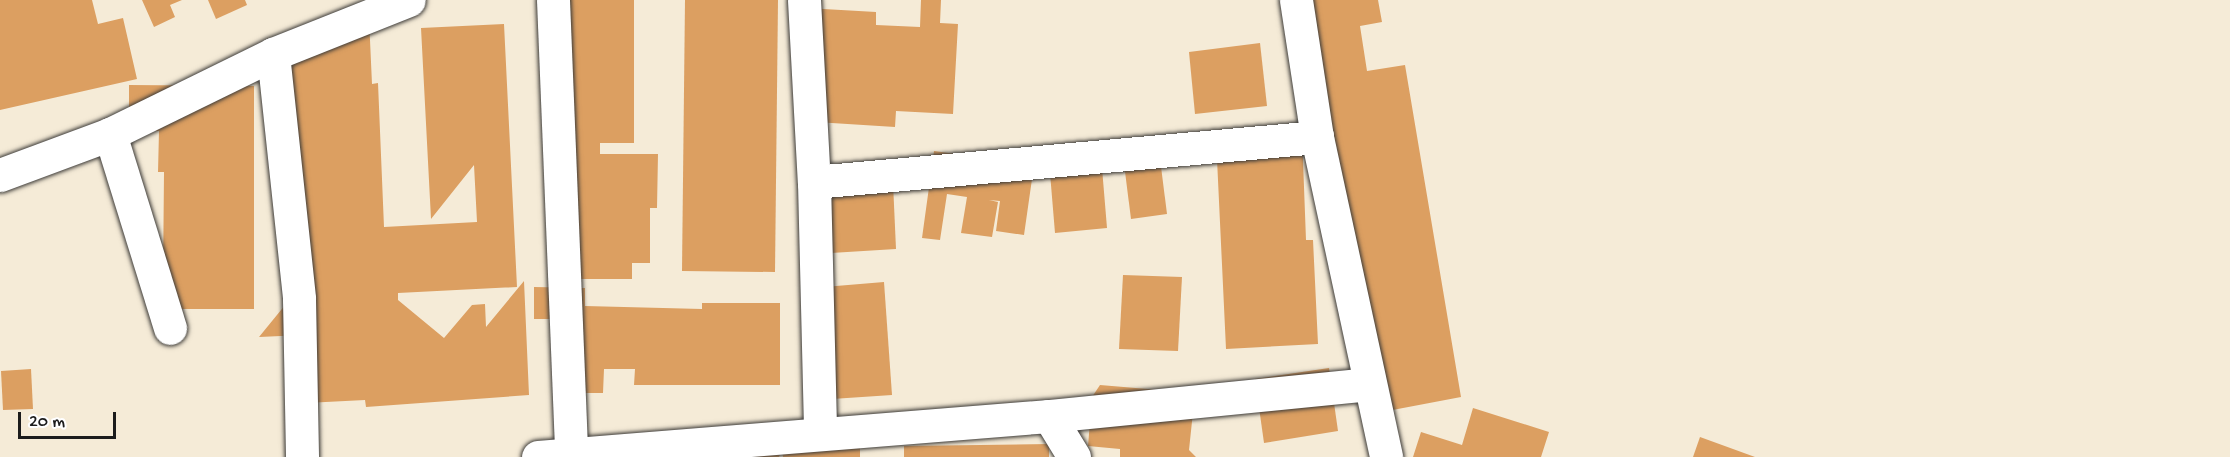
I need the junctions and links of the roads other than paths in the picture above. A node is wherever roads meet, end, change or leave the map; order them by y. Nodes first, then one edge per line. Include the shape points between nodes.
1 (409, 0) edge
2 (553, 0) edge
3 (804, 0) edge
4 (1296, 0) edge
5 (273, 54) junction
6 (110, 134) junction
7 (1317, 137) junction
8 (0, 176) edge
9 (814, 182) junction
10 (170, 328) dead end
11 (1368, 384) junction
12 (1049, 416) junction
13 (820, 432) junction
14 (571, 456) edge
15 (302, 457) edge
16 (538, 457) edge
17 (1074, 457) edge
18 (1386, 457) edge

1 - 5 street
2 - 14 street
3 - 9 street
4 - 7 street
5 - 6 street
5 - 15 street via 299,299
6 - 8 street
6 - 10 street
7 - 9 street
7 - 11 street
9 - 13 street
11 - 12 street
11 - 18 street
12 - 13 street
12 - 17 street
13 - 14 street
14 - 16 street

